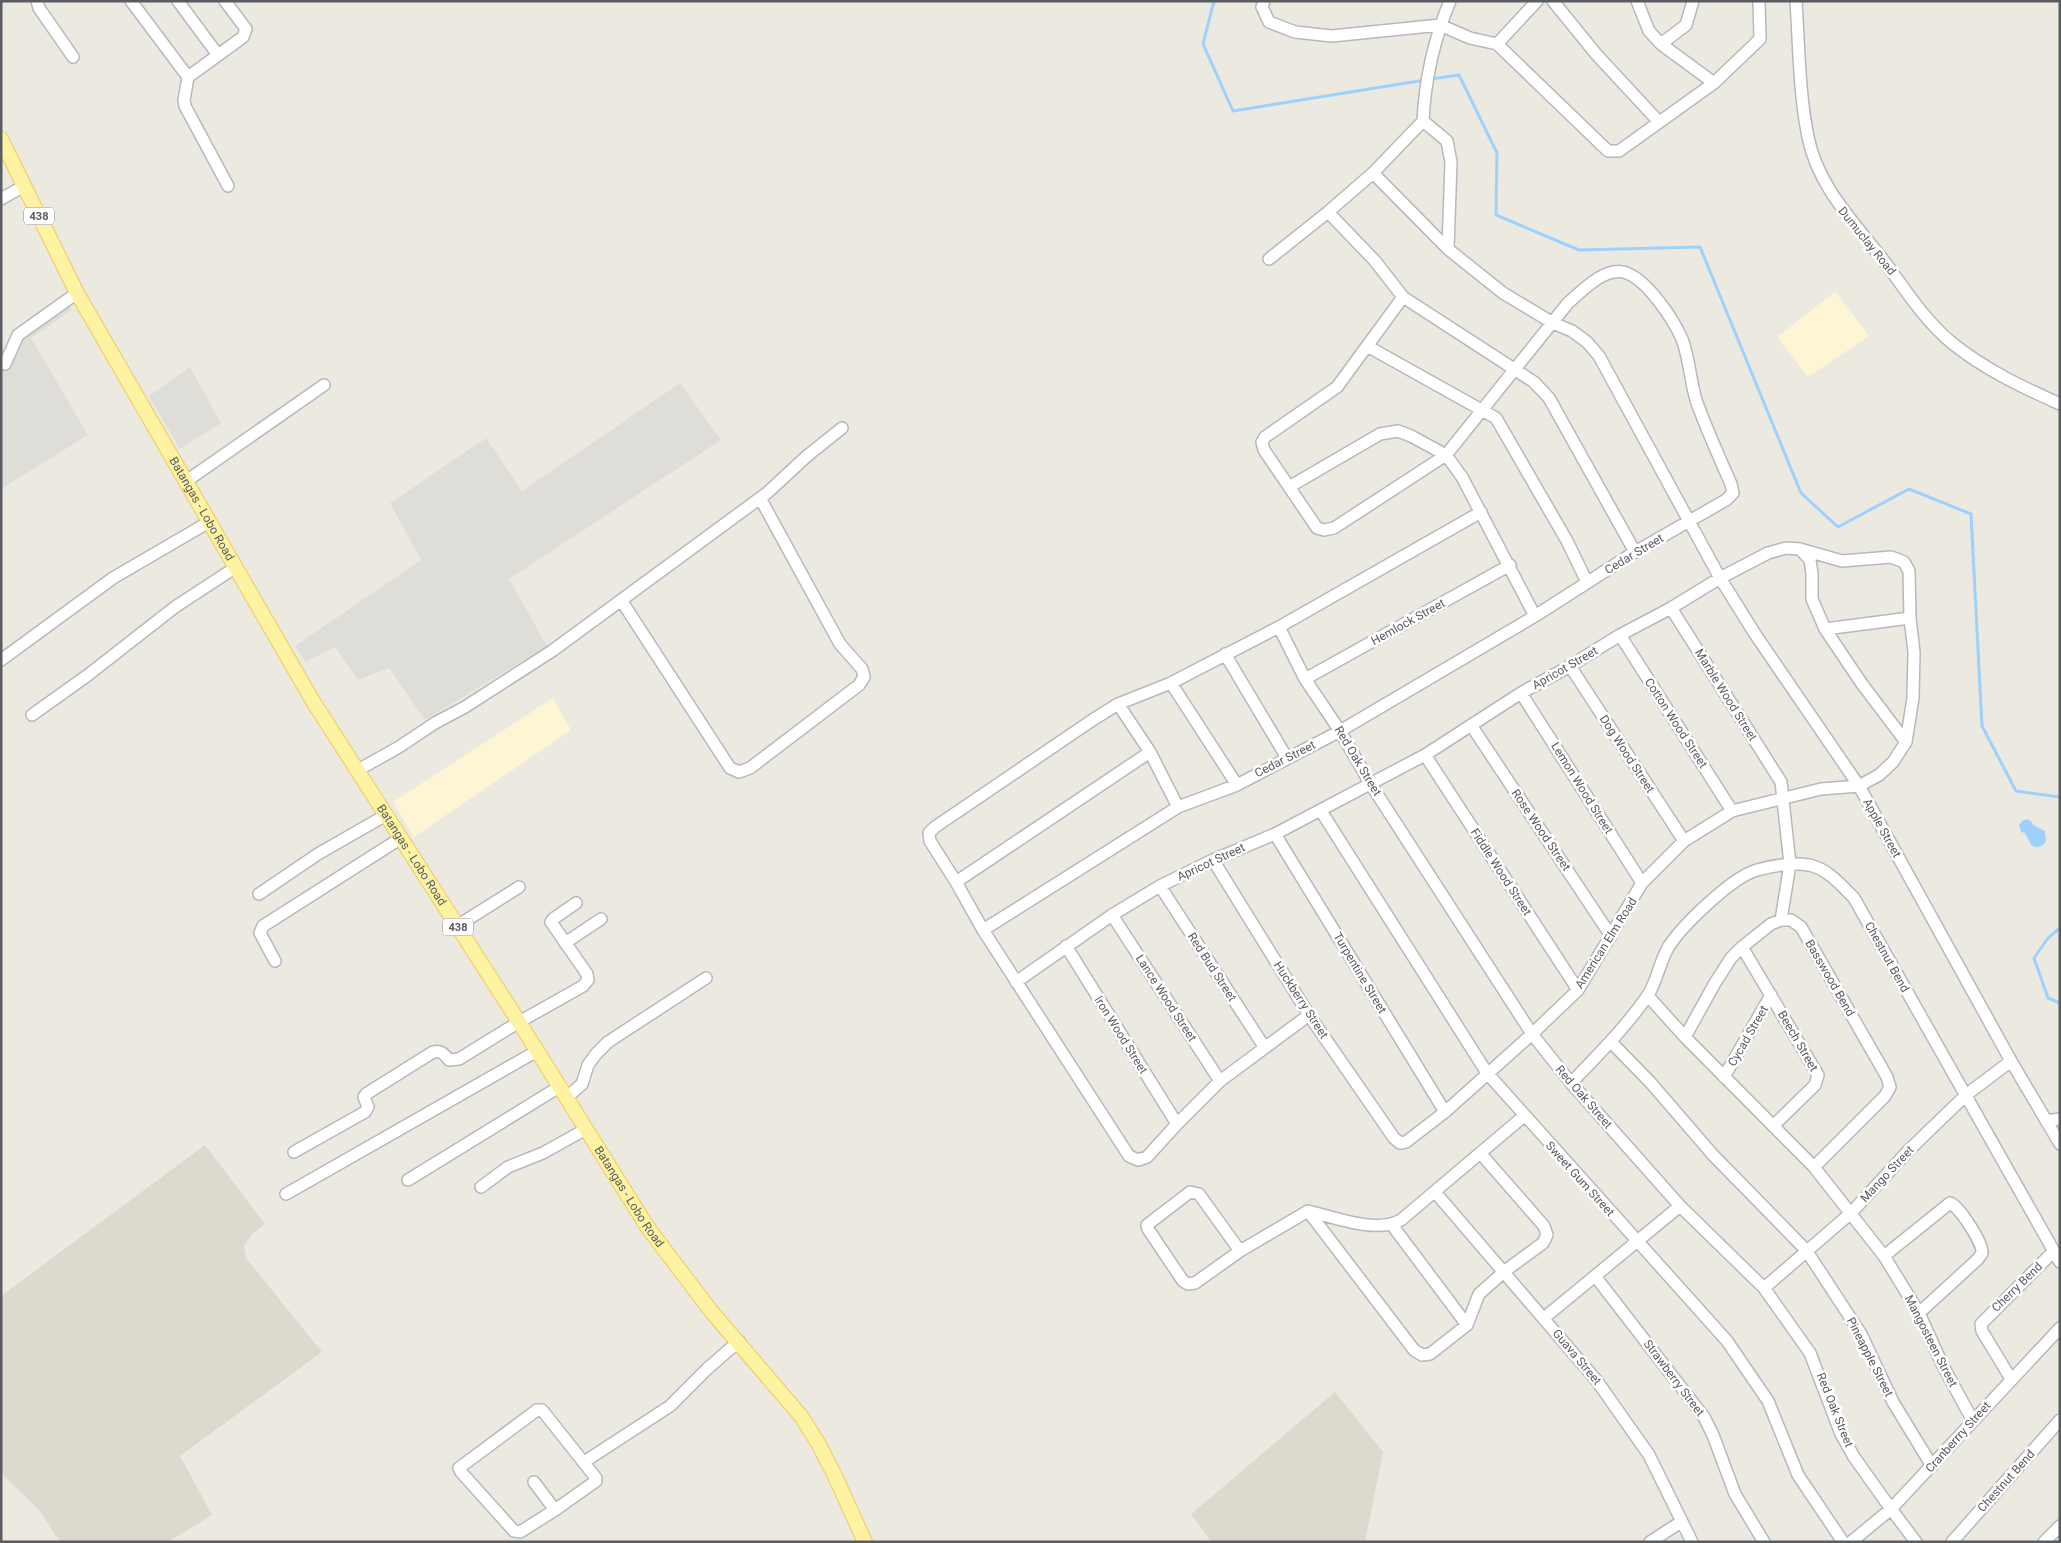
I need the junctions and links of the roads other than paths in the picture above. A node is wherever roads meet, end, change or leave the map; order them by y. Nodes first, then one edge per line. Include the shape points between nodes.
1 (37, 1) edge
2 (131, 1) edge
3 (178, 1) edge
4 (225, 1) edge
5 (1264, 1) edge
6 (1450, 1) edge
7 (1537, 1) edge
8 (1554, 1) edge
9 (1636, 1) edge
10 (1693, 1) edge
11 (1759, 1) edge
12 (1796, 1) edge
13 (1440, 25) junction
14 (1497, 44) junction
15 (1661, 44) junction
16 (218, 55) junction
17 (73, 57) dead end
18 (188, 77) junction
19 (1714, 83) junction
20 (1423, 121) junction
21 (1659, 122) junction
22 (1, 139) edge
23 (1372, 172) junction
24 (24, 186) junction
25 (228, 186) dead end
26 (1, 199) edge
27 (1328, 212) junction
28 (1448, 249) junction
29 (1269, 259) dead end
30 (77, 293) junction
31 (1403, 298) junction
32 (1552, 323) junction
33 (1368, 346) junction
34 (5, 364) dead end
35 (1514, 369) junction
36 (324, 386) dead end
37 (2060, 404) edge
38 (1482, 410) junction
39 (842, 428) dead end
40 (1446, 455) junction
41 (184, 482) junction
42 (1289, 487) junction
43 (760, 498) junction
44 (1482, 512) junction
45 (1689, 521) junction
46 (209, 522) junction
47 (1800, 549) junction
48 (1635, 552) junction
49 (1510, 565) junction
50 (236, 567) junction
51 (1720, 578) junction
52 (1587, 582) junction
53 (621, 600) junction
54 (1671, 608) junction
55 (1535, 616) junction
56 (1910, 618) junction
57 (1279, 627) junction
58 (1825, 629) junction
59 (1620, 635) junction
60 (1225, 654) junction
61 (1, 660) edge
62 (1570, 666) junction
63 (1306, 679) junction
64 (1172, 683) junction
65 (1521, 693) junction
66 (1118, 704) junction
67 (32, 715) dead end
68 (1471, 725) junction
69 (1340, 731) junction
70 (1906, 742) junction
71 (1150, 752) junction
72 (1425, 755) junction
73 (1287, 758) junction
74 (358, 770) junction
75 (1370, 783) junction
76 (1237, 785) junction
77 (1858, 786) junction
78 (1782, 797) junction
79 (1178, 807) junction
80 (1321, 811) junction
81 (1732, 811) junction
82 (386, 815) junction
83 (1275, 834) junction
84 (401, 838) junction
85 (1684, 841) junction
86 (1213, 860) junction
87 (1790, 864) junction
88 (956, 882) junction
89 (1642, 883) junction
90 (1160, 886) junction
91 (520, 887) dead end
92 (260, 894) dead end
93 (576, 903) dead end
94 (1112, 915) junction
95 (601, 919) dead end
96 (1781, 920) junction
97 (457, 926) junction
98 (983, 930) junction
99 (1611, 936) junction
100 (565, 943) junction
101 (1066, 946) junction
102 (1742, 947) junction
103 (275, 961) dead end
104 (706, 978) dead end
105 (1016, 982) junction
106 (1578, 990) junction
107 (1771, 995) junction
108 (1648, 996) junction
109 (1309, 1015) junction
110 (518, 1022) junction
111 (1532, 1034) junction
112 (1686, 1037) junction
113 (1611, 1042) junction
114 (1265, 1048) junction
115 (537, 1051) junction
116 (2011, 1061) junction
117 (1488, 1074) junction
118 (1724, 1077) junction
119 (1220, 1082) junction
120 (1571, 1083) junction
121 (563, 1092) junction
122 (1966, 1095) junction
123 (1445, 1112) junction
124 (1524, 1116) junction
125 (2060, 1119) edge
126 (2046, 1121) junction
127 (1177, 1124) junction
128 (1773, 1126) junction
129 (586, 1129) junction
130 (1394, 1138) joint
131 (2060, 1144) edge
132 (294, 1152) dead end
133 (1481, 1154) junction
134 (1814, 1167) junction
135 (408, 1180) dead end
136 (481, 1187) dead end
137 (1435, 1192) junction
138 (286, 1194) dead end
139 (1680, 1206) junction
140 (1308, 1211) junction
141 (1851, 1213) junction
142 (1392, 1225) junction
143 (1636, 1241) junction
144 (1806, 1250) junction
145 (1240, 1251) junction
146 (2054, 1251) junction
147 (1884, 1256) junction
148 (2060, 1262) edge
149 (1505, 1271) junction
150 (1595, 1276) junction
151 (1764, 1288) junction
152 (1919, 1313) junction
153 (1544, 1318) junction
154 (1467, 1325) junction
155 (2060, 1328) edge
156 (739, 1341) junction
157 (2011, 1379) junction
158 (2060, 1420) edge
159 (1973, 1421) junction
160 (584, 1462) junction
161 (1932, 1466) junction
162 (534, 1482) dead end
163 (1891, 1509) junction
164 (555, 1510) junction
165 (1680, 1522) junction
166 (2060, 1526) edge
167 (865, 1542) edge
168 (1650, 1542) edge
169 (1692, 1542) edge
170 (1764, 1542) edge
171 (1843, 1542) edge
172 (1851, 1542) edge
173 (1916, 1542) edge
174 (1952, 1542) edge
175 (2044, 1542) edge

1 - 17 street
2 - 18 street
3 - 16 street
4 - 16 street via 246,33
5 - 13 street via 1262,7 1269,22 1295,32 1332,36
6 - 13 street
7 - 14 street
8 - 21 street via 1596,54
9 - 15 street via 1649,31
10 - 15 street via 1686,25
11 - 19 street via 1760,39
12 - 37 street, Dumuclay Road via 1808,138 1819,171 1836,202 1925,316 1950,342 1981,364
13 - 14 street via 1470,38
13 - 20 street via 1424,94
14 - 21 street via 1608,151 1619,152
15 - 19 street
16 - 18 street
18 - 25 street via 185,106
19 - 21 street
20 - 23 street
20 - 28 street via 1447,141 1452,162
22 - 24 main road, Batangas - Lobo Road / 438
23 - 27 street
23 - 28 street, Apple Street
24 - 26 street
24 - 30 main road, Batangas - Lobo Road / 438
27 - 29 street
27 - 31 street via 1375,261
28 - 32 street, Apple Street via 1503,293
30 - 34 street via 18,335
30 - 41 main road, Batangas - Lobo Road / 438
31 - 33 street
31 - 35 street
32 - 35 street
32 - 45 street, Apple Street via 1572,331 1599,356
32 - 45 street, Cedar Street via 1568,303 1610,272 1623,272 1642,282 1661,304 1681,339 1696,400 1732,484 1733,493 1726,500
33 - 38 street
33 - 42 street via 1337,386 1265,436 1262,442 1264,450
35 - 38 street
35 - 48 street via 1534,382 1549,398
36 - 41 street
38 - 40 street
38 - 52 street via 1496,418 1568,541
39 - 43 street
40 - 42 street via 1398,432 1380,434
40 - 42 street via 1334,528 1317,528
40 - 44 street
41 - 46 main road, Batangas - Lobo Road / 438
43 - 53 street
43 - 53 street via 840,644 862,669 864,677 859,685 750,768 739,772 730,768
44 - 49 street
44 - 57 street
45 - 48 street, Cedar Street
45 - 51 street, Apple Street
46 - 50 main road, Batangas - Lobo Road / 438
46 - 61 street via 113,578
47 - 51 street, Apricot Street via 1786,548 1768,553
47 - 56 street via 1842,561 1891,557 1904,562 1909,571
47 - 58 street via 1810,560 1812,599
48 - 52 street, Cedar Street
49 - 55 street
49 - 63 street, Hemlock Street
50 - 67 street via 174,607 88,676
50 - 74 main road, Batangas - Lobo Road / 438 via 285,656
51 - 54 street, Apricot Street
51 - 77 street, Apple Street
52 - 55 street, Cedar Street
53 - 74 street via 552,651
54 - 59 street, Apricot Street
54 - 78 street, Marble Wood Street via 1781,782
55 - 69 street, Cedar Street
56 - 58 street
56 - 70 street via 1914,652 1913,698
57 - 60 street
57 - 63 street, Red Oak Street
58 - 70 street
59 - 62 street, Apricot Street
59 - 81 street, Cotton Wood Street
60 - 64 street
60 - 73 street
62 - 65 street, Apricot Street
62 - 85 street, Dog Wood Street
63 - 69 street, Red Oak Street
64 - 66 street
64 - 76 street
65 - 68 street, Apricot Street
65 - 89 street, Lemon Wood Street
66 - 71 street
66 - 88 street via 929,833 930,841
68 - 72 street, Apricot Street
68 - 99 street, Rose Wood Street
69 - 73 street, Cedar Street
69 - 75 street, Red Oak Street
70 - 77 street via 1893,762 1879,775
71 - 79 street
71 - 88 street
72 - 75 street, Apricot Street
72 - 106 street, Fiddle Wood Street
73 - 76 street, Cedar Street
74 - 82 main road, Batangas - Lobo Road / 438
75 - 80 street, Apricot Street
75 - 111 street, Red Oak Street
76 - 79 street, Cedar Street
77 - 78 street
77 - 116 street, Apple Street
78 - 81 street, American Elm Road
78 - 87 street
79 - 98 street, Cedar Street
80 - 83 street, Apricot Street
80 - 117 street, Sweet Gum Street
81 - 85 street, American Elm Road
82 - 84 main road, Batangas - Lobo Road / 438
82 - 92 street via 318,854
83 - 86 street, Apricot Street
83 - 123 street, Turpentine Street
84 - 97 main road, Batangas - Lobo Road / 438
84 - 103 street via 263,926 260,933
85 - 89 street, American Elm Road
86 - 90 street, Apricot Street
86 - 109 street, Huckberry Street
87 - 96 street
87 - 108 street, Chestnut Bend via 1755,870 1728,887 1682,928 1668,948
87 - 122 street, Chestnut Bend via 1810,865 1832,876 1854,898
88 - 98 street
89 - 99 street, American Elm Road
90 - 94 street, Apricot Street
90 - 114 street, Red Bud Street
91 - 97 street
93 - 100 street via 551,922
94 - 101 street, Apricot Street
94 - 119 street, Lance Wood Street
95 - 100 street
96 - 102 street
96 - 134 street, Basswood Bend via 1791,920 1801,928 1889,1082 1885,1096
97 - 110 main road, Batangas - Lobo Road / 438
98 - 105 street
99 - 106 street, American Elm Road
100 - 110 street via 588,980 583,986
101 - 105 street, Apricot Street
101 - 127 street, Iron Wood Street
102 - 107 street, Beech Street
102 - 112 street via 1715,983
104 - 121 street via 608,1042 588,1065 582,1084
105 - 127 street via 1129,1156 1138,1160 1146,1157
106 - 111 street, American Elm Road
107 - 118 street, Cycad Street
107 - 128 street, Beech Street via 1818,1076 1815,1085
108 - 112 street, Mangosteen Street
108 - 113 street, Chestnut Bend
109 - 114 street
109 - 130 street, Huckberry Street
110 - 115 main road, Batangas - Lobo Road / 438
110 - 132 street via 459,1059 449,1060 442,1052 433,1052 366,1094 368,1106 365,1112
111 - 117 street, American Elm Road
111 - 120 street, Red Oak Street
112 - 118 street, Mangosteen Street
113 - 120 street, Chestnut Bend
113 - 144 street, Pineapple Street via 1713,1155
114 - 119 street
115 - 121 main road, Batangas - Lobo Road / 438
115 - 138 street
116 - 122 street, Mango Street
116 - 126 street, Apple Street
117 - 123 street, American Elm Road
117 - 124 street, Sweet Gum Street
118 - 128 street, Mangosteen Street
119 - 127 street
120 - 139 street, Red Oak Street
121 - 129 main road, Batangas - Lobo Road / 438
121 - 135 street
122 - 141 street, Mango Street
122 - 146 street, Chestnut Bend
123 - 130 street, American Elm Road via 1406,1142 1400,1143
124 - 133 street
124 - 143 street, Sweet Gum Street
125 - 126 street
126 - 131 street, Apple Street
128 - 134 street, Mangosteen Street
129 - 136 street via 508,1168
129 - 156 main road, Batangas - Lobo Road / 438 via 648,1228 711,1311
133 - 137 street
133 - 149 street via 1544,1226 1547,1235 1544,1243
134 - 141 street, Mangosteen Street
137 - 142 street
137 - 149 street, Guava Street
139 - 143 street
139 - 151 street, Red Oak Street
140 - 142 street via 1376,1226
140 - 145 street
140 - 154 street via 1414,1350 1422,1355 1430,1354
141 - 144 street, Mango Street
141 - 147 street, Mangosteen Street
142 - 154 street
143 - 150 street
143 - 171 street, Sweet Gum Street via 1727,1341 1768,1401 1798,1475
144 - 151 street, Mango Street
144 - 161 street, Pineapple Street via 1861,1334 1893,1402
145 - 145 street via 1195,1283 1188,1284 1148,1230 1148,1225 1190,1192 1195,1192 1200,1194
146 - 148 street, Chestnut Bend
146 - 157 street, Cherry Bend via 1981,1324 1982,1332
147 - 152 street, Mangosteen Street
147 - 152 street via 1950,1203 1957,1207 1981,1245 1982,1253
149 - 153 street, Guava Street
149 - 154 street via 1479,1294
150 - 153 street
150 - 170 street, Strawberry Street via 1704,1417 1735,1494
151 - 163 street, Red Oak Street via 1810,1352 1841,1434
152 - 159 street, Mangosteen Street
153 - 165 street, Guava Street via 1597,1381 1649,1455
155 - 157 street, Cranberrry Street
156 - 160 street via 670,1406
156 - 167 main road, Batangas - Lobo Road / 438 via 801,1416 818,1443
157 - 159 street, Cranberrry Street
158 - 174 street, Chestnut Bend
159 - 161 street, Cranberrry Street
160 - 164 street via 596,1481
160 - 164 street via 542,1410 537,1410 459,1468 514,1531 520,1532
161 - 163 street, Cranberrry Street
162 - 164 street
163 - 172 street, Cranberrry Street
163 - 173 street, Red Oak Street
165 - 168 street
165 - 169 street, Guava Street
166 - 175 street

